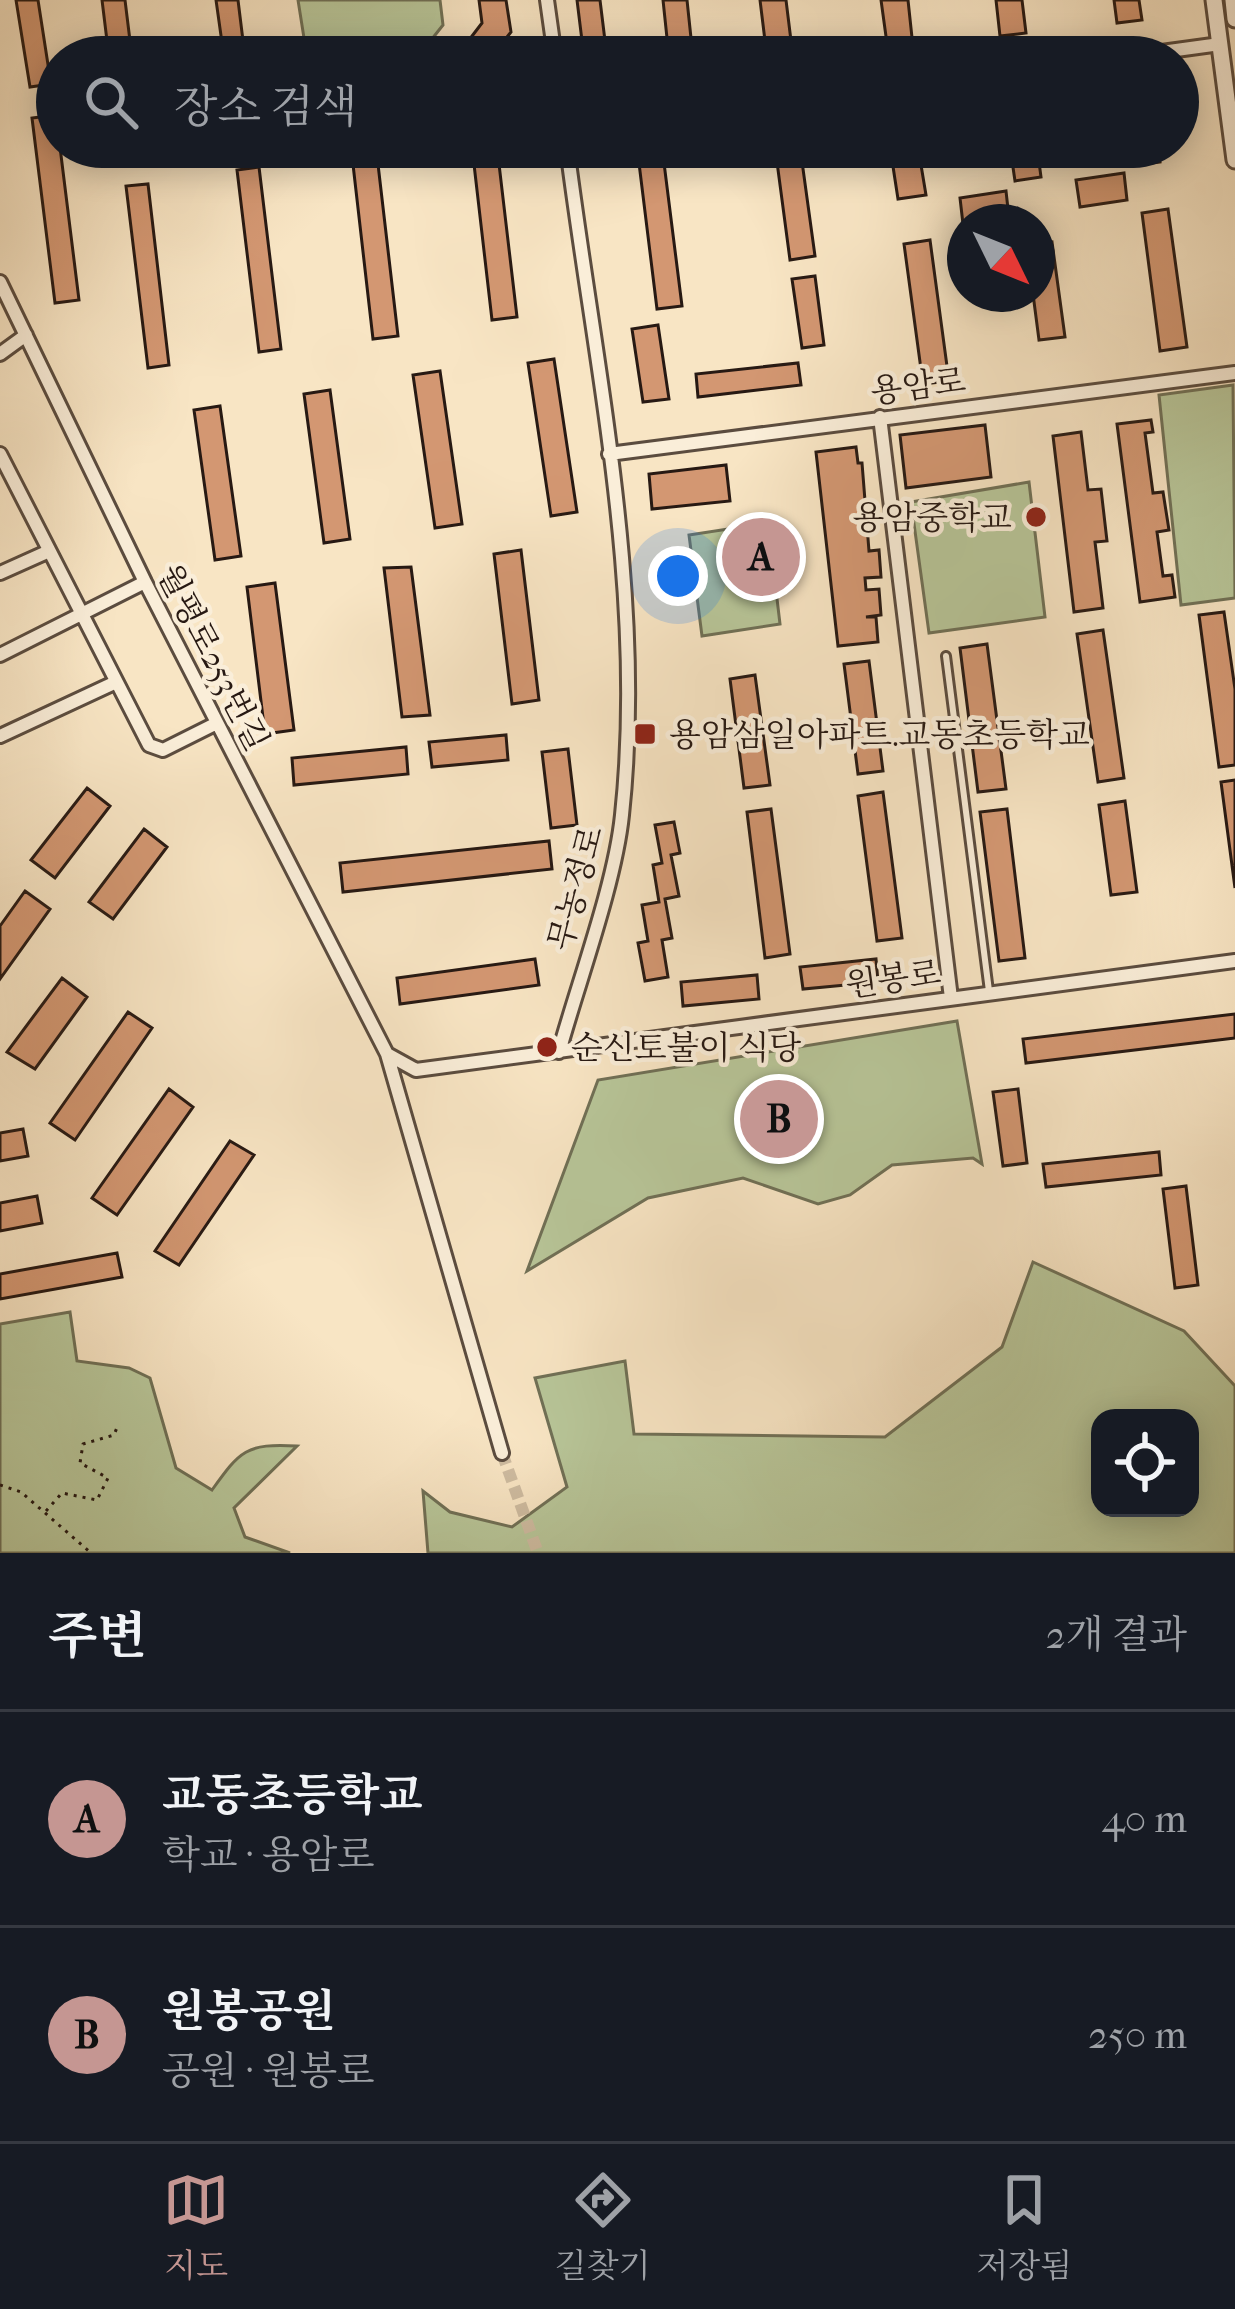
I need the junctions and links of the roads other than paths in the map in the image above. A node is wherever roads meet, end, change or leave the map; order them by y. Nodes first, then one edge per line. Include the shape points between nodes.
1 (547, 0) edge
2 (1214, 0) edge
3 (1233, 0) edge
4 (1235, 19) edge
5 (552, 36) edge
6 (1220, 44) junction
7 (1199, 47) edge
8 (1235, 160) edge
9 (570, 168) edge
10 (0, 282) edge
11 (26, 335) junction
12 (0, 354) edge
13 (1235, 373) edge
14 (880, 417) junction
15 (0, 454) edge
16 (609, 454) junction
17 (15, 486) junction
18 (0, 492) edge
19 (47, 552) junction
20 (0, 573) edge
21 (145, 582) junction
22 (83, 616) junction
23 (0, 655) edge
24 (946, 656) dead end
25 (114, 683) junction
26 (217, 723) junction
27 (0, 736) edge
28 (1235, 961) edge
29 (989, 992) junction
30 (951, 998) junction
31 (559, 1052) junction
32 (387, 1054) junction
33 (502, 1453) tunnel mouth

1 - 5 street
2 - 6 street
3 - 4 street
6 - 7 street
6 - 8 street
9 - 16 street, 무농정로
10 - 11 street, 월평로253번길
11 - 12 street
11 - 21 street, 월평로253번길
13 - 14 street, 용암로
14 - 16 street, 용암로
14 - 30 street
15 - 17 street
16 - 31 street, 무농정로 via 632,685 622,821
17 - 18 street
17 - 19 street
19 - 20 street
19 - 22 street
21 - 22 street
21 - 26 street, 월평로253번길
22 - 23 street
22 - 25 street
24 - 29 lane
25 - 26 street via 149,745 164,751
25 - 27 street
26 - 32 street, 월평로253번길
28 - 29 street, 원봉로
29 - 30 street, 원봉로
30 - 31 street, 원봉로
31 - 32 street via 416,1070
32 - 33 street

